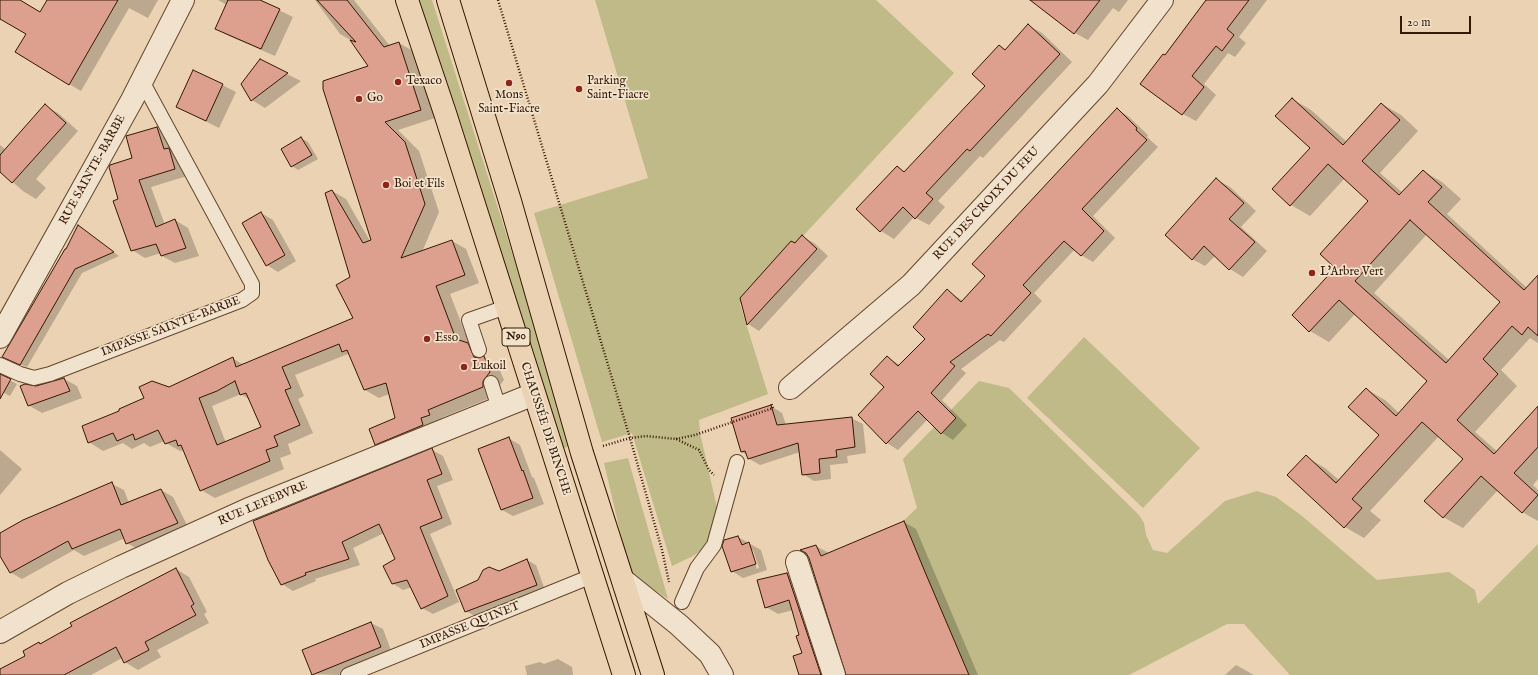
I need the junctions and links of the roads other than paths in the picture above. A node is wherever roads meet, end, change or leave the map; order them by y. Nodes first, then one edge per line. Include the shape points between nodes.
1 (183, 0) edge
2 (407, 0) edge
3 (448, 0) edge
4 (1162, 0) edge
5 (142, 81) junction
6 (506, 307) junction
7 (0, 337) edge
8 (480, 350) dead end
9 (0, 365) edge
10 (491, 383) dead end
11 (790, 388) dead end
12 (534, 394) junction
13 (499, 408) junction
14 (737, 462) dead end
15 (797, 562) dead end
16 (592, 576) junction
17 (623, 580) junction
18 (682, 602) dead end
19 (0, 632) edge
20 (348, 675) edge
21 (624, 675) edge
22 (653, 675) edge
23 (722, 675) edge
24 (834, 675) edge

1 - 5 street, RUE SAINTE-BARBE
2 - 6 main road, CHAUSSÉE DE BINCHE / N90
3 - 17 main road, N90 via 510,201 582,453
4 - 11 street, RUE DES CROIX DU FEU via 1098,84 911,285
5 - 7 street, RUE SAINTE-BARBE
5 - 9 lane, IMPASSE SAINTE-BARBE via 252,284 252,293 242,300 50,374 34,378
6 - 8 lane via 470,320
6 - 12 main road, CHAUSSÉE DE BINCHE / N90
10 - 13 lane
12 - 13 street, RUE LEFEBVRE
12 - 16 main road, CHAUSSÉE DE BINCHE / N90
13 - 19 street, RUE LEFEBVRE via 250,509 68,593
14 - 18 lane via 714,545 697,568
15 - 24 street
16 - 20 lane, IMPASSE QUINET
16 - 21 main road, CHAUSSÉE DE BINCHE / N90
17 - 22 main road, N90
17 - 23 street via 679,625 710,654

